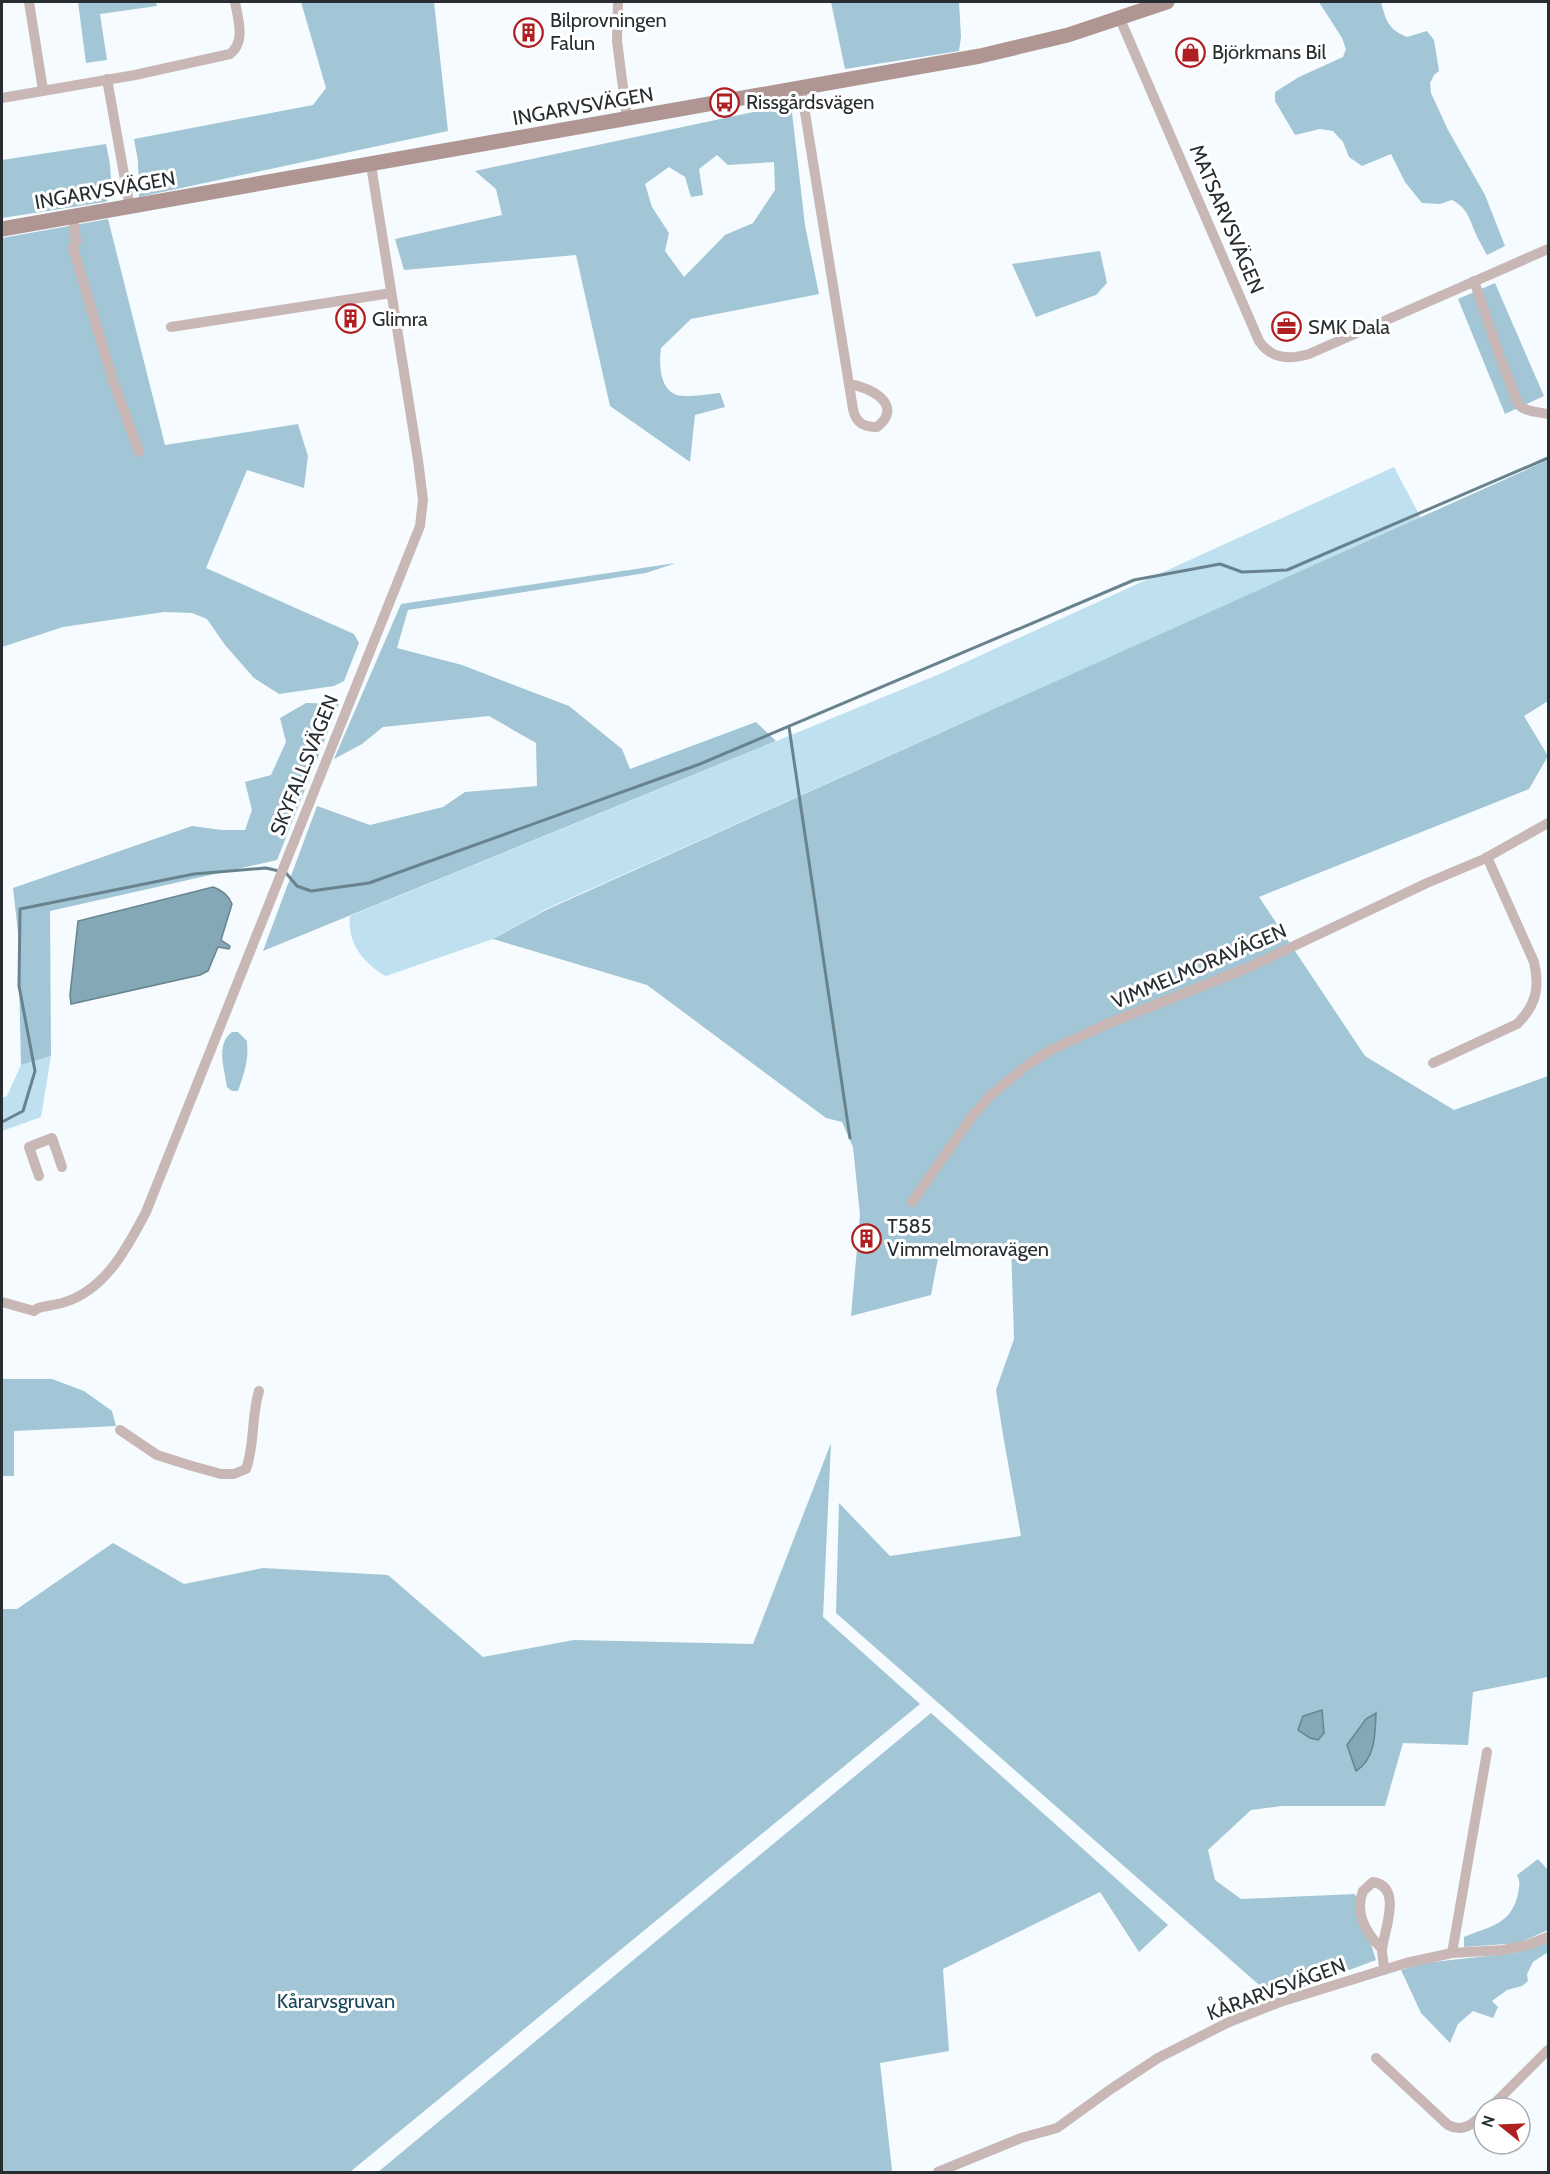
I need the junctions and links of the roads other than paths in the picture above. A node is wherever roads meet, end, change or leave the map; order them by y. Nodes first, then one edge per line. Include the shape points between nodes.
1 (28, 2) edge
2 (235, 2) edge
3 (618, 2) edge
4 (1167, 2) edge
5 (1119, 19) junction
6 (107, 79) junction
7 (801, 88) junction
8 (43, 90) junction
9 (2, 98) edge
10 (627, 119) junction
11 (371, 165) junction
12 (130, 208) junction
13 (73, 217) junction
14 (2, 229) edge
15 (1548, 249) edge
16 (1474, 281) junction
17 (391, 293) junction
18 (171, 327) dead end
19 (849, 384) dead end
20 (1548, 414) edge
21 (139, 452) dead end
22 (1548, 824) edge
23 (1487, 857) junction
24 (1433, 1063) dead end
25 (62, 1167) dead end
26 (39, 1176) dead end
27 (912, 1202) dead end
28 (2, 1302) edge
29 (259, 1391) dead end
30 (120, 1430) dead end
31 (1487, 1752) dead end
32 (1548, 1937) edge
33 (1382, 1949) junction
34 (1452, 1953) junction
35 (1384, 1970) junction
36 (1548, 2050) edge
37 (1376, 2058) dead end
38 (1502, 2096) edge
39 (1472, 2124) edge
40 (938, 2172) edge

1 - 8 street
2 - 6 street via 240,36 233,52
3 - 10 street via 616,41
4 - 5 street, INGARVSVÄGEN
5 - 7 street, INGARVSVÄGEN via 991,54
5 - 16 street, MATSARVSVÄGEN via 1256,333 1268,351 1288,358 1309,354
6 - 8 street
6 - 12 street
7 - 10 street, INGARVSVÄGEN
7 - 19 street
8 - 9 street
10 - 11 street, INGARVSVÄGEN
11 - 12 street, INGARVSVÄGEN
11 - 17 street, SKYFALLSVÄGEN
12 - 13 street, INGARVSVÄGEN
13 - 14 street, INGARVSVÄGEN
13 - 21 street via 73,248
15 - 16 street, MATSARVSVÄGEN
16 - 20 street via 1518,404
17 - 18 street
17 - 28 street, SKYFALLSVÄGEN via 421,482 420,526 146,1212 117,1264 72,1299 34,1311
22 - 23 street, VIMMELMORAVÄGEN
23 - 24 street via 1534,962 1538,980 1535,999 1517,1024
23 - 27 street, VIMMELMORAVÄGEN via 1245,969 1052,1050 991,1095
25 - 26 street via 52,1138 29,1147
29 - 30 street via 249,1462 246,1469 234,1474 221,1474 157,1455
31 - 34 street
32 - 34 street, KÅRARVSVÄGEN via 1503,1950
33 - 33 street via 1369,1933 1360,1911 1360,1897 1373,1882 1382,1885 1390,1904
33 - 35 street
34 - 35 street, KÅRARVSVÄGEN
35 - 40 street, KÅRARVSVÄGEN via 1229,2022 1158,2058 1057,2128 1021,2138
36 - 38 street
37 - 39 street via 1448,2125 1455,2128

